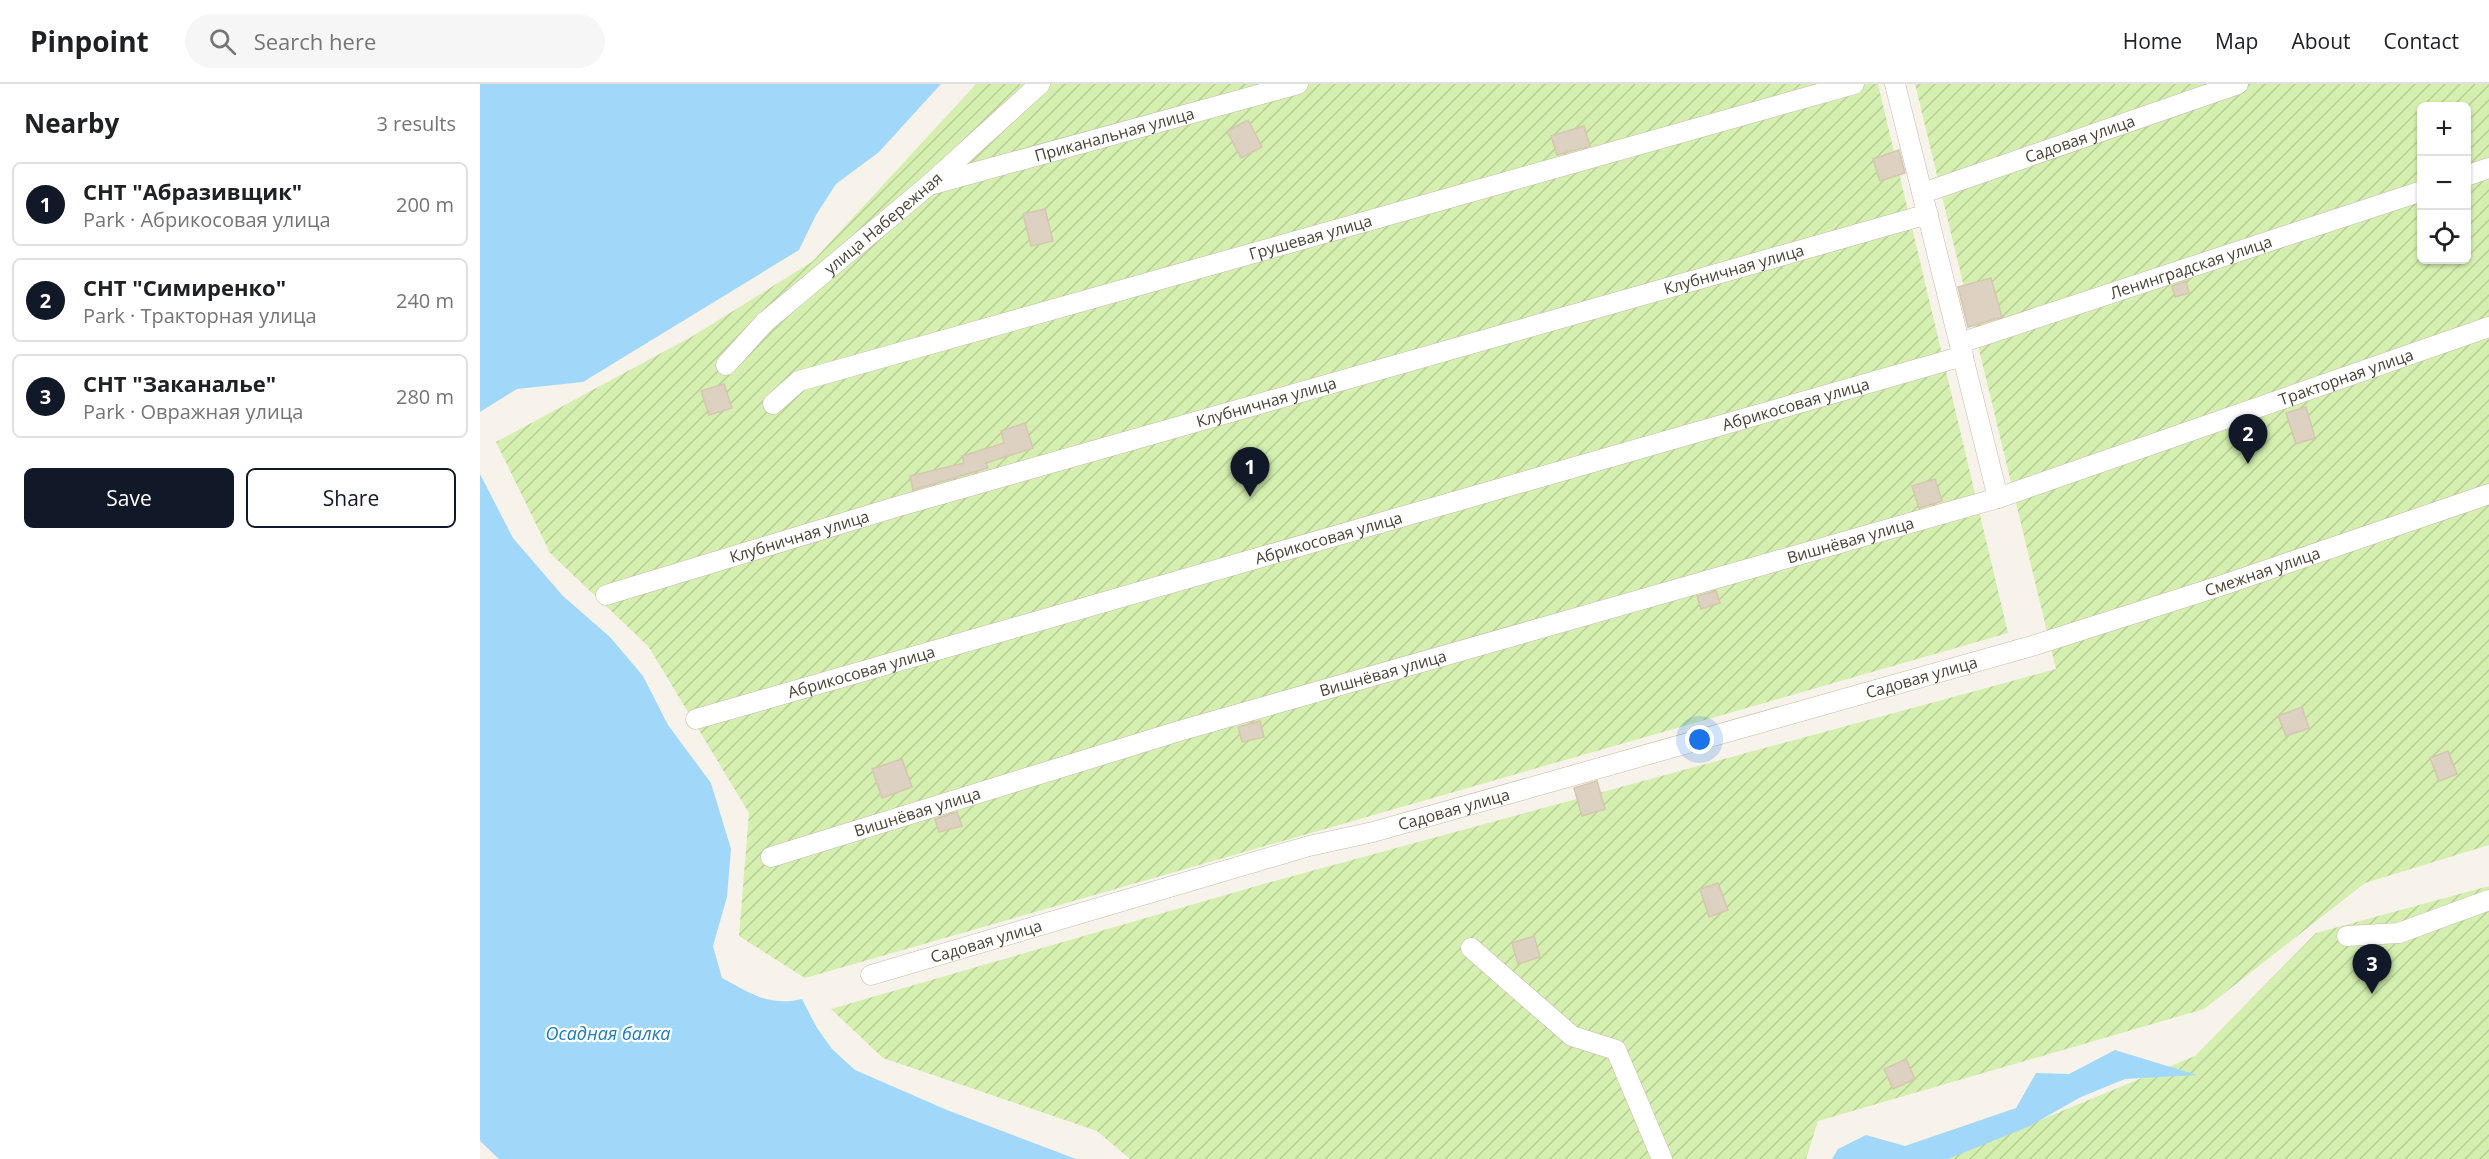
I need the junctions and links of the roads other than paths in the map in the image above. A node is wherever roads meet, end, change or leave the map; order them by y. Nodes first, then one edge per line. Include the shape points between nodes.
1 (1040, 84) edge
2 (1298, 84) edge
3 (1854, 84) edge
4 (1895, 84) edge
5 (2238, 84) edge
6 (2489, 168) edge
7 (2471, 174) edge
8 (930, 184) junction
9 (2417, 192) edge
10 (1923, 193) junction
11 (1928, 214) junction
12 (2489, 327) edge
13 (1962, 350) junction
14 (726, 365) dead end
15 (773, 404) dead end
16 (2489, 494) edge
17 (1998, 498) junction
18 (606, 595) dead end
19 (2035, 645) joint
20 (696, 719) dead end
21 (771, 857) dead end
22 (2489, 900) edge
23 (2347, 936) dead end
24 (1471, 948) dead end
25 (871, 975) dead end
26 (1662, 1159) edge

1 - 8 street, улица Набережная
2 - 8 street, Приканальная улица
3 - 15 street, Грушевая улица via 799,381
4 - 10 street
5 - 10 street, Садовая улица
6 - 7 street
8 - 14 street, улица Набережная via 765,322
9 - 13 street, Ленинградская улица
10 - 11 street
11 - 13 street
11 - 18 street, Клубничная улица via 896,507
12 - 17 street, Тракторная улица
13 - 17 street
13 - 20 street, Абрикосовая улица
16 - 19 street, Смежная улица
17 - 21 street, Вишнёвая улица via 1179,731
19 - 25 street, Садовая улица via 1384,829 1309,846
22 - 23 street via 2399,933
24 - 26 street via 1572,1036 1616,1050

